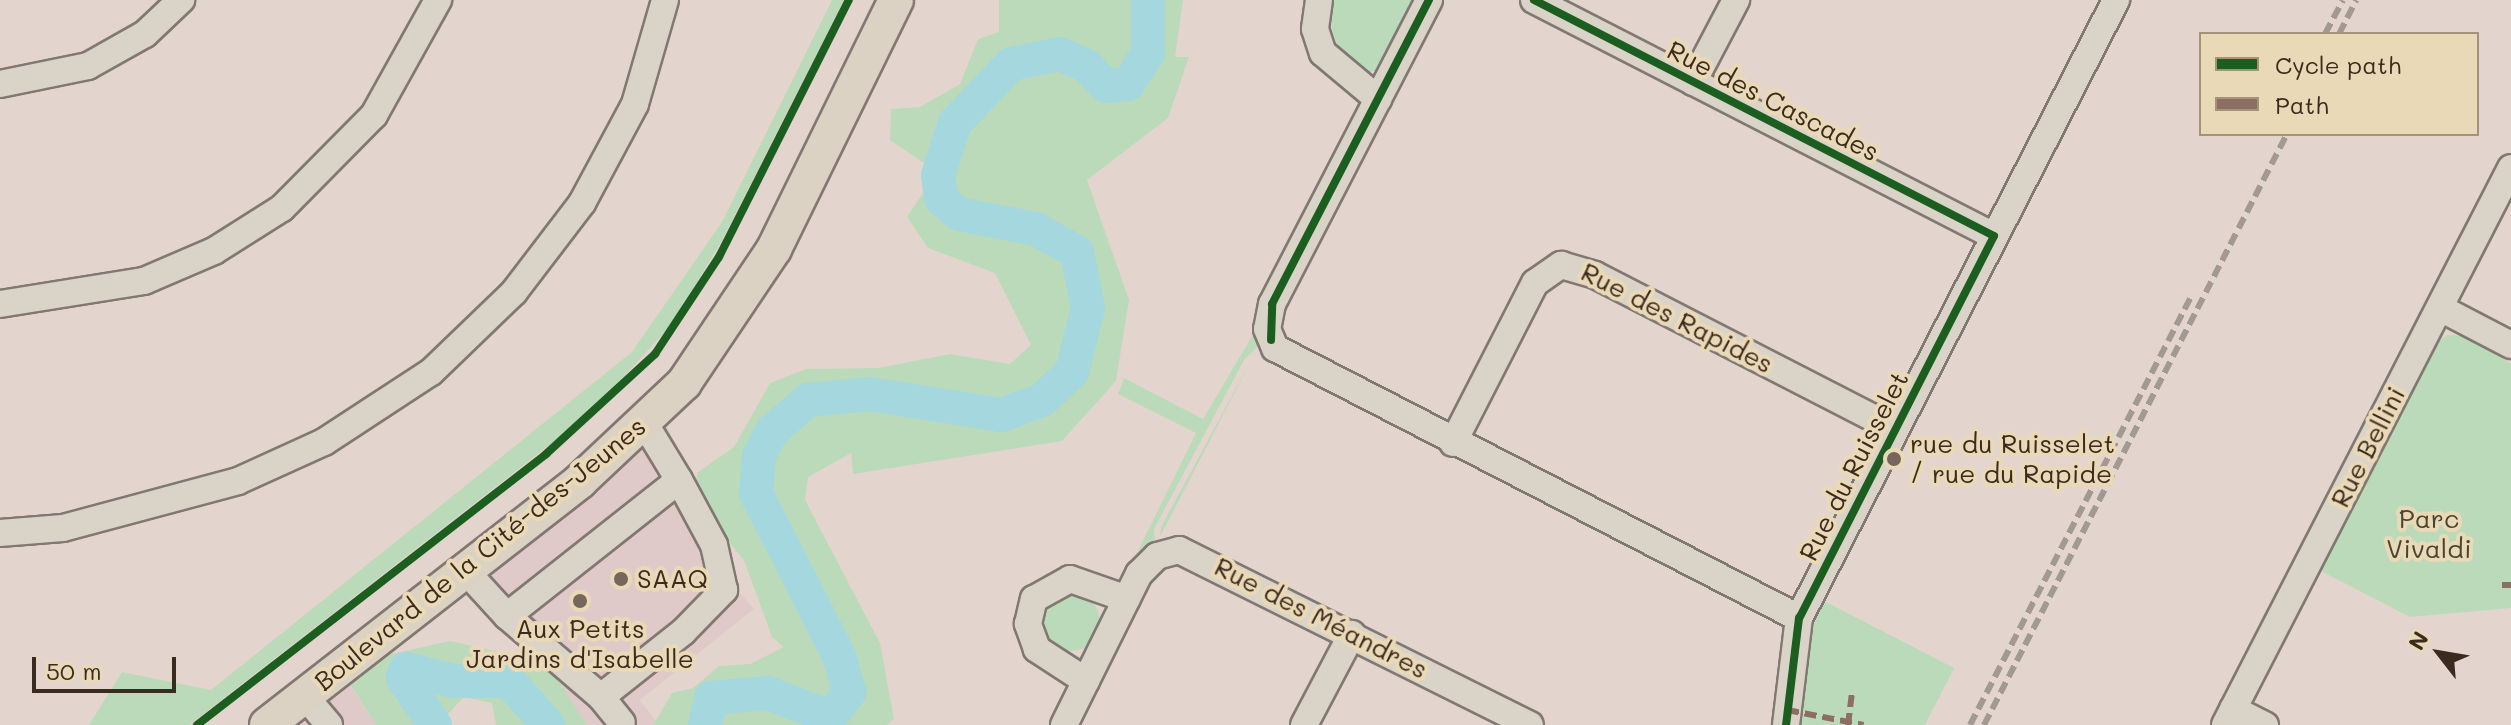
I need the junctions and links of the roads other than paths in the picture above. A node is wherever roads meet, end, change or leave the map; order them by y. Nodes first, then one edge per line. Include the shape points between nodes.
1 (181, 0) edge
2 (438, 0) edge
3 (665, 0) edge
4 (896, 0) edge
5 (1319, 0) edge
6 (1429, 0) edge
7 (1534, 0) edge
8 (1736, 0) edge
9 (2116, 0) edge
10 (1693, 82) junction
11 (0, 84) edge
12 (1378, 99) junction
13 (2511, 168) edge
14 (1994, 236) junction
15 (0, 304) edge
16 (2440, 308) junction
17 (2511, 345) edge
18 (645, 424) junction
19 (1895, 429) junction
20 (1453, 443) junction
21 (679, 480) junction
22 (0, 533) edge
23 (463, 568) junction
24 (1127, 599) junction
25 (507, 616) junction
26 (1799, 618) junction
27 (1352, 634) junction
28 (1086, 681) junction
29 (304, 695) junction
30 (601, 697) junction
31 (2229, 717) edge
32 (622, 723) dead end
33 (267, 725) edge
34 (329, 725) edge
35 (339, 725) edge
36 (347, 725) edge
37 (1064, 725) edge
38 (1304, 725) edge
39 (1530, 725) edge
40 (1786, 725) edge
41 (2265, 725) edge

1 - 11 street via 145,34 88,66
2 - 15 street via 374,115 282,208 204,256 144,281
3 - 22 street via 633,108 575,214 514,292 426,375 324,442 238,481 63,528
4 - 18 main road, Boulevard de la Cité-des-Jeunes via 757,280 684,383
5 - 12 street via 1315,29 1323,53
6 - 12 street
7 - 10 street, Rue des Cascades
8 - 10 street
9 - 14 street, Rue du Ruisselet
10 - 14 street, Rue des Cascades
12 - 20 street via 1272,304 1267,329 1289,360
13 - 16 street, Rue Bellini
14 - 19 street, Rue du Ruisselet
16 - 17 street
16 - 31 street, Rue Bellini
18 - 21 street
18 - 23 main road, Boulevard de la Cité-des-Jeunes
19 - 20 street, Rue des Rapides via 1595,275 1561,265 1535,283
19 - 26 street, Rue du Ruisselet
20 - 26 street
21 - 25 street
21 - 30 street via 714,545 724,593
23 - 25 street
23 - 29 main road, Boulevard de la Cité-des-Jeunes
24 - 27 street, Rue des Méandres via 1151,561 1185,551
24 - 28 street, Rue des Méandres
24 - 28 street via 1070,579 1034,599 1028,624 1037,649
25 - 30 street
26 - 40 street, Rue du Ruisselet
27 - 38 street
27 - 39 street, Rue des Méandres
28 - 37 street, Rue des Méandres
29 - 33 main road, Boulevard de la Cité-des-Jeunes
29 - 34 street
30 - 32 street
31 - 41 street
35 - 36 street

